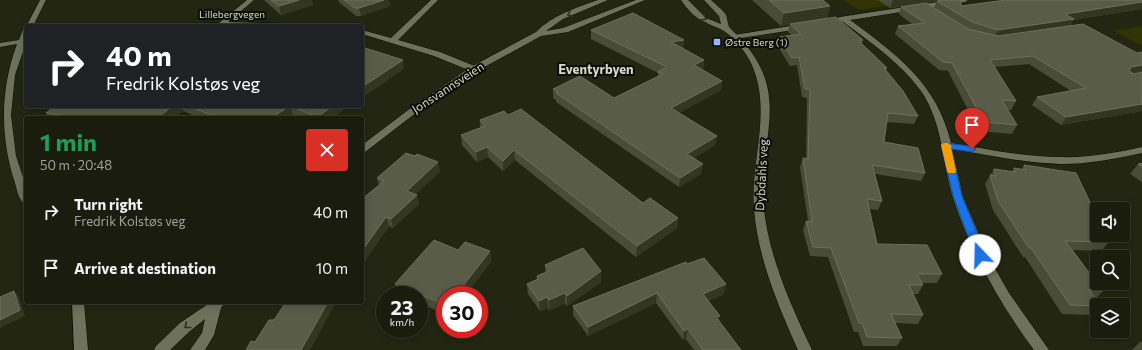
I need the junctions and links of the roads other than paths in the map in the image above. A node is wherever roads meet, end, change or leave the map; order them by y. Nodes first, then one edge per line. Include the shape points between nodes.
1 (43, 0) edge
2 (251, 0) edge
3 (435, 0) edge
4 (605, 0) edge
5 (642, 0) edge
6 (684, 0) edge
7 (707, 0) edge
8 (965, 0) edge
9 (923, 6) junction
10 (936, 14) edge
11 (844, 19) junction
12 (828, 21) edge
13 (30, 24) edge
14 (222, 24) edge
15 (813, 24) edge
16 (364, 33) edge
17 (730, 33) junction
18 (539, 34) junction
19 (23, 41) edge
20 (393, 41) junction
21 (0, 45) edge
22 (474, 69) junction
23 (946, 145) junction
24 (364, 148) edge
25 (1142, 150) edge
26 (24, 195) edge
27 (78, 304) edge
28 (217, 304) edge
29 (81, 350) edge
30 (161, 350) edge
31 (197, 350) edge
32 (805, 350) edge
33 (1042, 350) edge

1 - 13 street
2 - 14 street
3 - 20 street
4 -> 18 street, Jonsvannsveien via 546,25
5 - 18 street, Jonsvannsveien via 565,30
6 -> 17 street, Dybdahls veg via 702,18
7 - 17 street, Dybdahls veg via 722,15
8 - 9 street
9 - 10 street
9 - 11 street
11 - 12 street
11 - 23 street via 892,57 922,87 933,104
15 - 17 street
16 - 20 street
17 - 32 street, Dybdahls veg via 755,62 766,91 768,106 761,156 760,216 773,273
18 - 22 street, Jonsvannsveien
19 - 21 street
19 - 26 street via 5,78 1,111 4,136
20 - 22 street via 460,62
22 - 24 street, Jonsvannsveien
23 - 25 street via 1074,161
23 - 33 street via 957,196 980,255
27 - 29 street
28 -> 30 street via 185,327
28 - 31 street via 208,335

